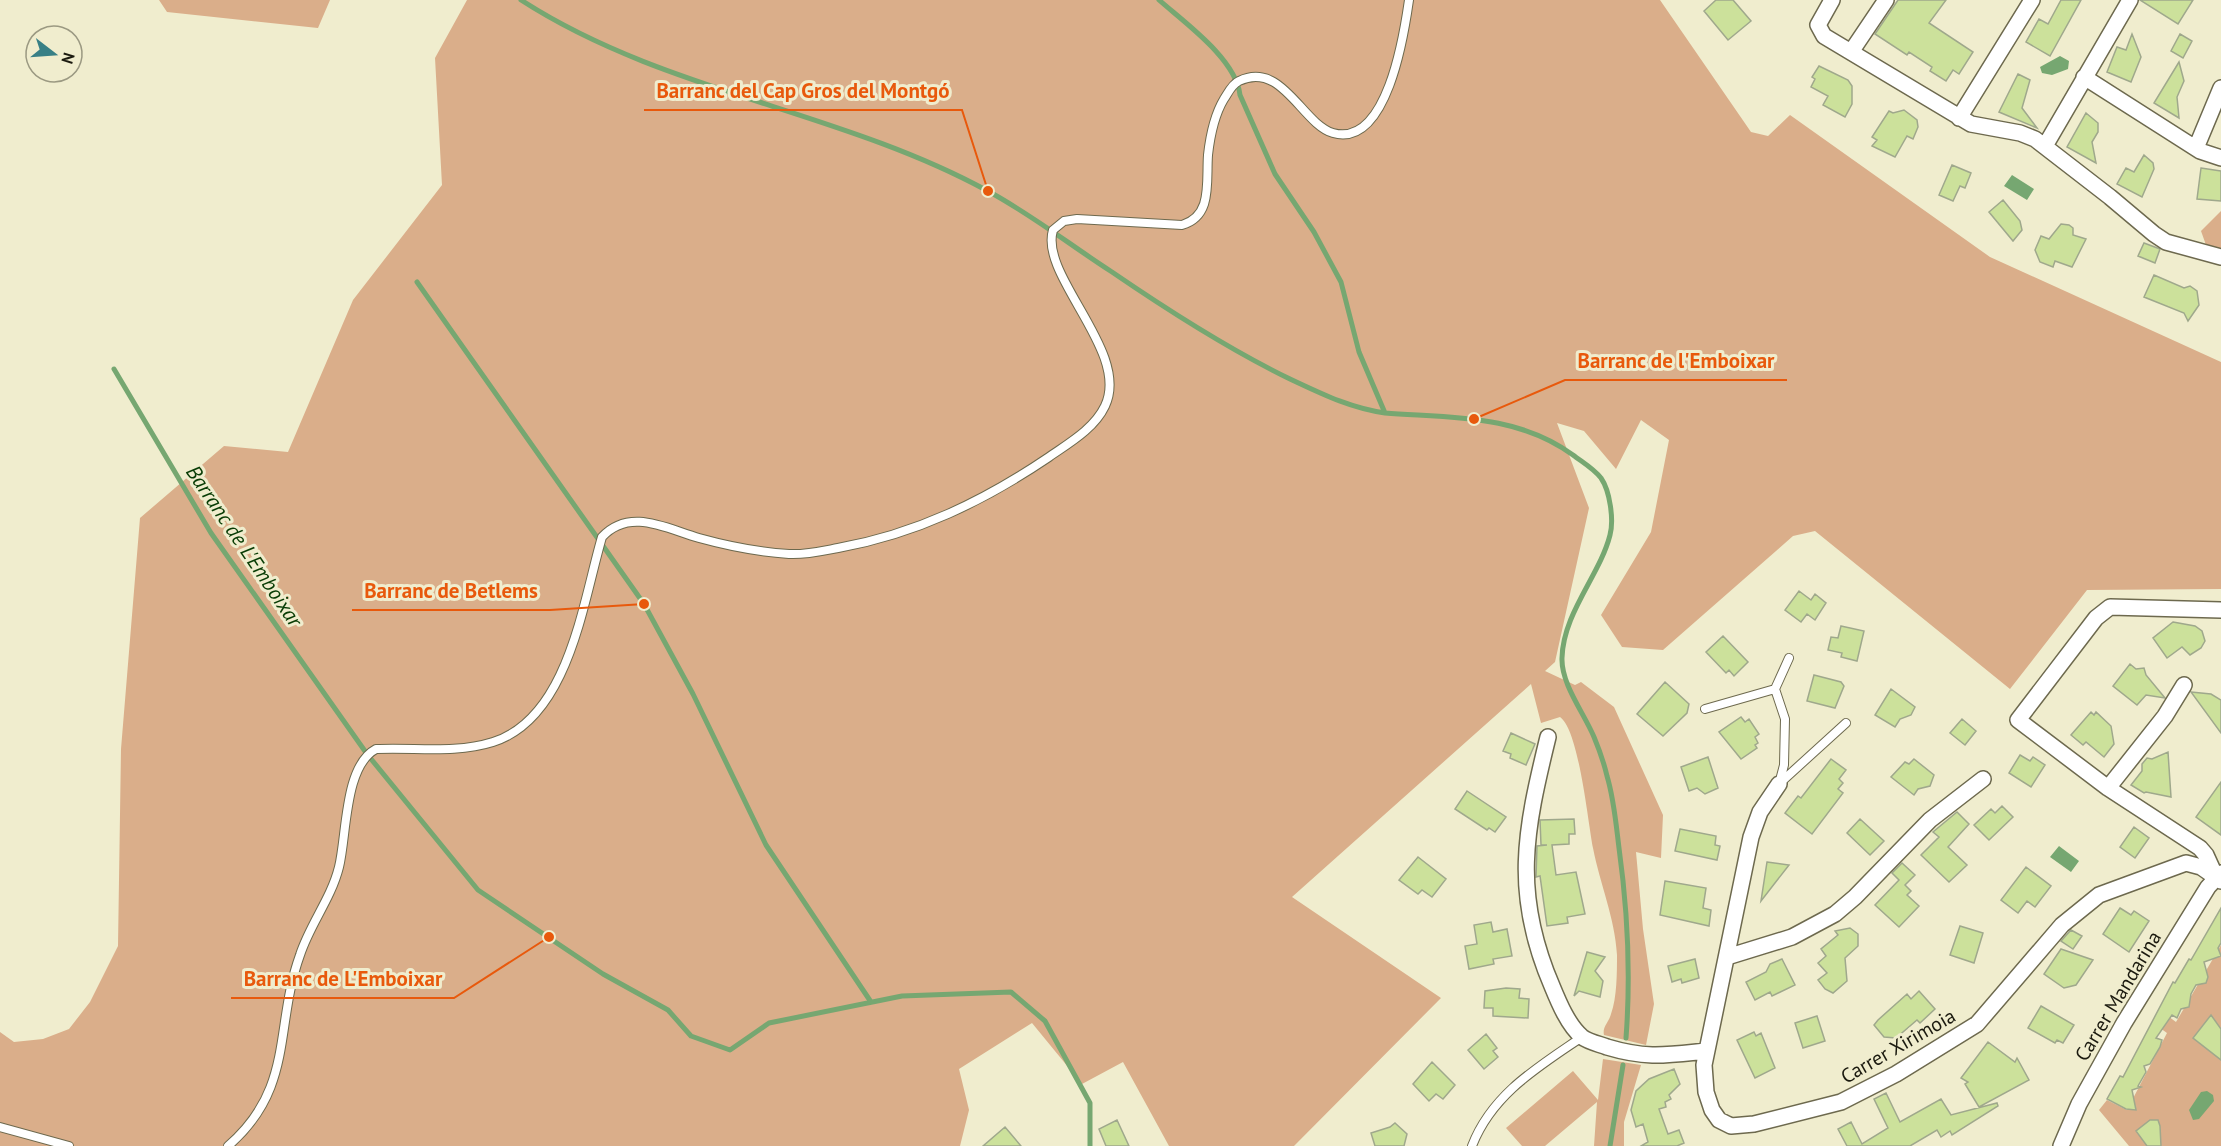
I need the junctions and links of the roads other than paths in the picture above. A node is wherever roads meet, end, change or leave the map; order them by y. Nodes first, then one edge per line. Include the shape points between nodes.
1 (1409, 0) edge
2 (1832, 0) edge
3 (1886, 0) edge
4 (2032, 0) edge
5 (2130, 0) edge
6 (1851, 52) junction
7 (2084, 77) junction
8 (2221, 88) edge
9 (1959, 118) junction
10 (2045, 146) junction
11 (2196, 148) junction
12 (2221, 158) edge
13 (2221, 257) edge
14 (2221, 609) edge
15 (1789, 658) dead end
16 (2184, 685) dead end
17 (1775, 689) junction
18 (1705, 709) dead end
19 (1846, 723) dead end
20 (1548, 737) dead end
21 (1983, 779) dead end
22 (1779, 784) junction
23 (2108, 788) junction
24 (2219, 877) edge
25 (1727, 957) junction
26 (1582, 1037) junction
27 (1706, 1051) junction
28 (0, 1127) edge
29 (69, 1146) edge
30 (228, 1146) edge
31 (1472, 1146) edge
32 (2061, 1146) edge

1 - 30 lane via 1395,69 1370,122 1348,134 1332,133 1269,80 1238,81 1218,109 1208,154 1203,211 1194,222 1182,225 1077,219 1053,230 1051,251 1110,374 1105,407 1084,433 1013,480 957,510 902,534 868,543 791,554 699,538 655,523 622,523 602,537 571,646 552,688 527,722 503,738 482,745 376,749 367,754 352,789 336,880 297,962 276,1074 255,1118
2 - 6 street via 1818,25 1820,31
3 - 6 street
4 - 9 street
5 - 7 street
6 - 9 street
7 - 10 street
7 - 11 street
8 - 11 street
9 - 10 street via 1983,127 2020,133
10 - 13 street via 2166,242
11 - 12 street
14 - 23 street via 2110,607 2096,618 2018,720
15 - 17 lane
16 - 23 street via 2165,716
17 - 18 lane
17 - 22 lane via 1785,719 1784,765
19 - 22 lane, Carrer Xirimoia
20 - 26 street via 1529,815 1526,892 1548,977
21 - 25 street via 1930,820 1835,914 1792,937
22 - 25 street, Carrer Xirimoia via 1753,830
23 - 24 street via 2200,848
24 - 27 street, Carrer Xirimoia via 2186,863 2099,895 2062,925 1977,1024 1896,1074 1841,1102 1754,1124 1724,1124 1712,1110 1706,1092
24 - 32 street, Carrer Mandarina via 2124,1023 2079,1104
25 - 27 street, Carrer Xirimoia
26 - 27 street via 1648,1056
26 - 31 lane via 1509,1089 1485,1119
28 - 29 lane

